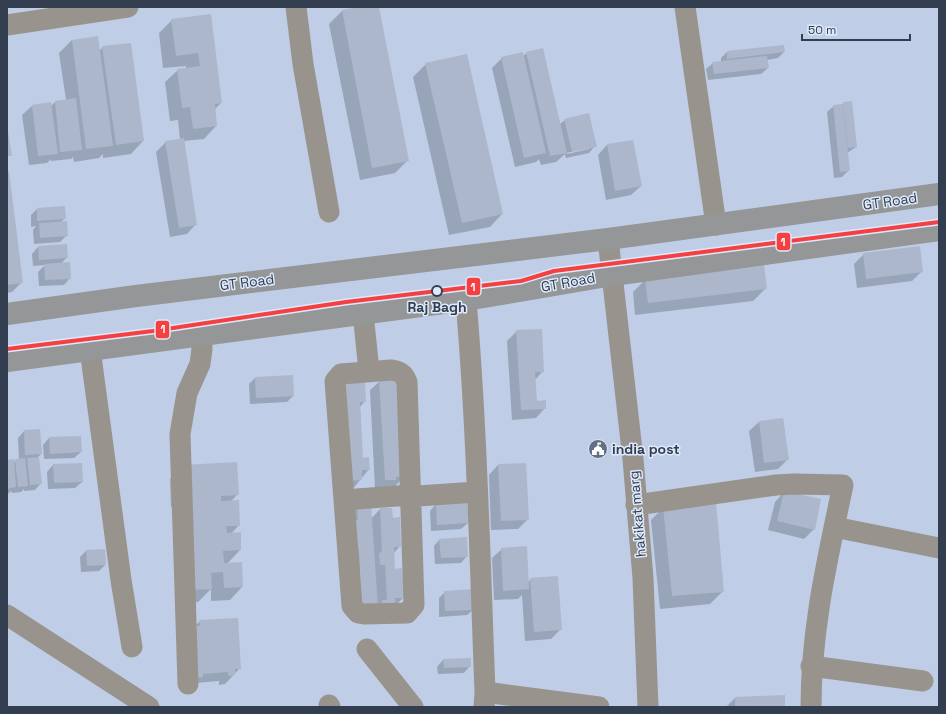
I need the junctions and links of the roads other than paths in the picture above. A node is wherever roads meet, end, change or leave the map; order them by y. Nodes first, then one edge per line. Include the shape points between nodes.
1 (128, 7) edge
2 (296, 7) edge
3 (685, 7) edge
4 (7, 25) edge
5 (939, 194) edge
6 (911, 198) junction
7 (329, 212) dead end
8 (716, 225) junction
9 (939, 230) edge
10 (917, 233) junction
11 (608, 239) junction
12 (613, 275) junction
13 (466, 300) junction
14 (363, 313) junction
15 (7, 314) edge
16 (201, 334) junction
17 (90, 349) junction
18 (7, 360) edge
19 (370, 371) junction
20 (477, 492) junction
21 (414, 496) junction
22 (344, 500) junction
23 (636, 505) junction
24 (834, 527) junction
25 (939, 548) edge
26 (7, 615) edge
27 (132, 647) dead end
28 (367, 649) dead end
29 (811, 666) junction
30 (923, 681) dead end
31 (188, 684) dead end
32 (484, 700) edge
33 (542, 703) edge
34 (149, 707) edge
35 (413, 707) edge
36 (600, 707) edge
37 (648, 707) edge
38 (811, 707) edge

1 - 4 street
2 - 7 street via 303,64
3 - 8 street
5 - 6 highway, GT Road
6 - 8 highway, GT Road
6 - 10 highway
8 - 11 highway, GT Road
9 - 10 highway, GT Road
10 - 12 highway, GT Road
11 - 12 street, hakikat marg
11 - 15 highway, GT Road
12 - 13 highway, GT Road
12 - 23 street, hakikat marg
13 - 14 highway, GT Road
13 - 20 street via 474,396
14 - 16 highway, GT Road
14 - 19 street
16 - 17 highway, GT Road
16 - 31 street via 200,364 187,393 180,434
17 - 18 highway, GT Road
17 - 27 street
19 - 21 street via 399,371 405,376
19 - 22 street via 342,374 335,381
20 - 21 street
20 - 32 street
21 - 22 street
21 - 22 street via 414,605 407,612 364,614 358,613 352,606
23 - 24 street via 776,485 843,485
23 - 37 street, hakikat marg via 643,578
24 - 25 street
24 - 29 street via 817,613
26 - 34 street
28 - 35 street
29 - 30 street
29 - 38 street
32 - 33 street
33 - 36 street

